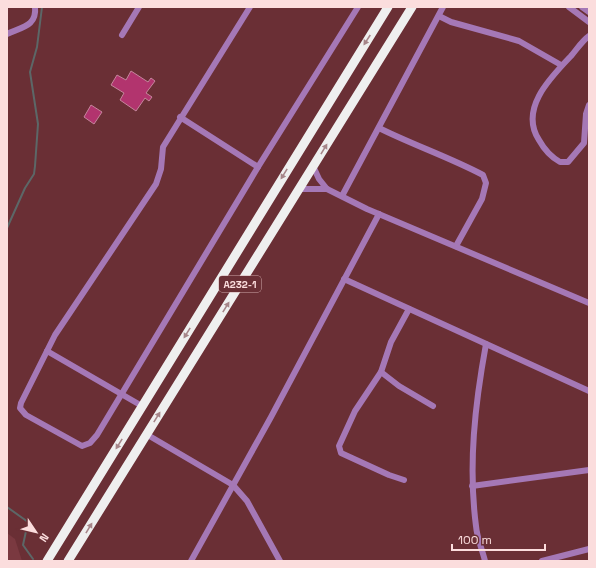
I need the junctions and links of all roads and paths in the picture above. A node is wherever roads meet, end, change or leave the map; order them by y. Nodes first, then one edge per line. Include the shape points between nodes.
1 (35, 7) edge
2 (139, 7) edge
3 (250, 7) edge
4 (358, 7) edge
5 (388, 7) edge
6 (412, 7) edge
7 (443, 7) edge
8 (569, 7) edge
9 (582, 7) edge
10 (589, 12) edge
11 (439, 16) junction
12 (589, 22) edge
13 (7, 34) edge
14 (122, 35) dead end
15 (589, 36) edge
16 (561, 65) junction
17 (589, 105) edge
18 (180, 117) junction
19 (378, 128) junction
20 (586, 145) edge
21 (313, 166) junction
22 (258, 167) junction
23 (299, 189) junction
24 (327, 189) junction
25 (342, 196) junction
26 (379, 214) junction
27 (456, 246) junction
28 (344, 279) junction
29 (589, 303) edge
30 (409, 309) junction
31 (486, 344) junction
32 (47, 351) junction
33 (381, 372) junction
34 (589, 390) edge
35 (121, 394) junction
36 (142, 406) junction
37 (433, 406) dead end
38 (146, 434) junction
39 (589, 470) edge
40 (404, 480) dead end
41 (233, 485) junction
42 (472, 486) junction
43 (589, 549) edge
44 (553, 560) edge
45 (47, 561) edge
46 (68, 561) edge
47 (191, 561) edge
48 (280, 561) edge
49 (485, 561) edge
50 (542, 561) edge

1 - 13 street via 34,21
2 - 14 street
3 - 18 street
4 - 22 street
5 -> 36 highway, A232-1
21 -> 6 highway, A232-1
7 - 11 street
8 - 12 street
9 - 10 street
11 - 16 street via 451,22 519,41
11 - 19 street
15 - 16 street
16 - 20 street via 539,96 532,114 534,130 543,148 560,162 568,162
17 - 20 street via 586,114
18 - 22 street
18 - 32 street via 163,147 162,169 156,184 55,335
19 - 25 street
19 - 27 street via 483,175 486,183 482,199
21 - 23 highway, A232-1
21 - 24 street
22 - 35 street
23 - 24 street
38 -> 23 highway, A232-1
24 - 25 street
25 - 26 street
26 - 27 street
26 - 28 street
27 - 29 street
28 - 30 street
28 - 41 street
30 - 31 street
30 - 33 street via 391,342
31 - 34 street
31 - 42 street via 471,459
32 - 35 street
32 - 35 street via 21,403 20,408 26,415 82,446 90,443 97,434
33 - 37 street
33 - 40 street via 355,411 341,439 339,450
35 - 36 street
36 -> 45 highway, A232-1
38 - 41 street
46 -> 38 highway, A232-1
39 - 42 street
41 - 47 street
41 - 48 street via 247,501
42 - 49 street via 476,527
43 - 44 street
44 - 50 street

